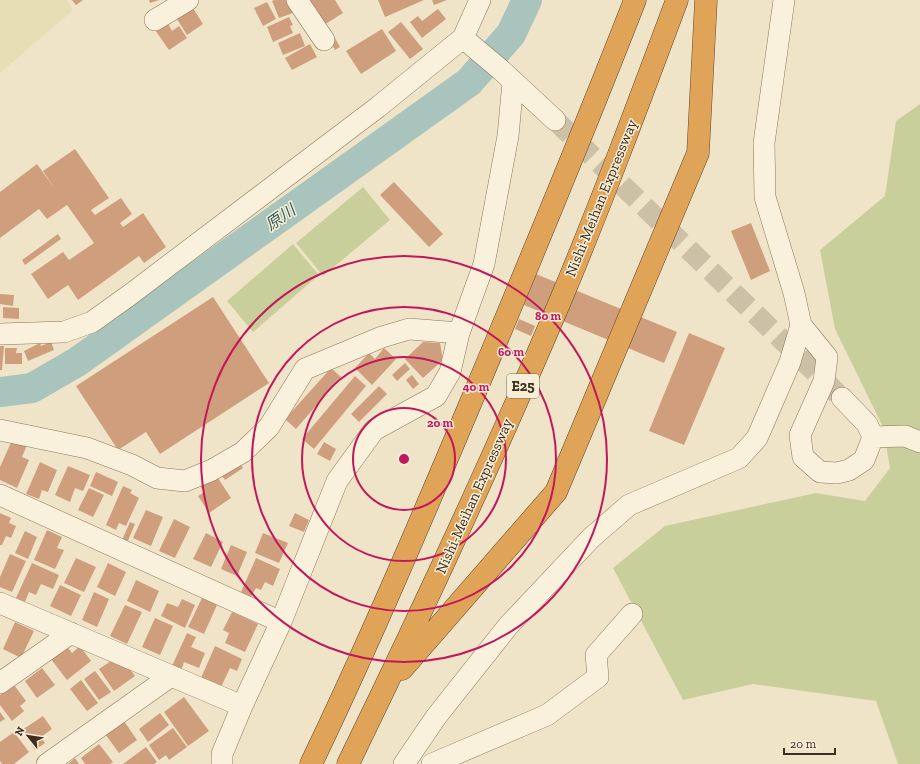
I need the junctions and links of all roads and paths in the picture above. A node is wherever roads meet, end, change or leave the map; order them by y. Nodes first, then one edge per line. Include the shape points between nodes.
1 (188, 0) edge
2 (297, 0) edge
3 (480, 0) edge
4 (635, 0) edge
5 (677, 0) edge
6 (706, 0) edge
7 (784, 0) edge
8 (155, 20) dead end
9 (324, 40) dead end
10 (467, 43) junction
11 (507, 76) junction
12 (555, 120) tunnel mouth
13 (801, 325) junction
14 (459, 333) junction
15 (0, 334) edge
16 (842, 398) tunnel mouth
17 (1, 432) edge
18 (873, 437) junction
19 (920, 442) edge
20 (0, 495) edge
21 (0, 602) edge
22 (632, 614) dead end
23 (281, 622) junction
24 (71, 633) junction
25 (171, 676) junction
26 (0, 683) edge
27 (385, 689) junction
28 (242, 706) junction
29 (217, 761) edge
30 (48, 764) edge
31 (311, 764) edge
32 (348, 764) edge
33 (404, 764) edge
34 (432, 764) edge

1 - 8 street
2 - 9 street
3 - 10 street
4 - 31 highway, E25 via 434,491 346,692
5 - 27 highway, Nishi-Meihan Expressway / E25 via 559,302 475,496
6 - 27 highway via 698,153 556,492
7 - 13 street via 764,143 765,197
10 - 11 street
10 - 15 street via 92,322 64,332
11 - 12 street
11 - 14 street via 508,136 484,264
13 - 18 street via 828,357 824,380 800,435 803,457 820,472 837,473 848,470 864,460
13 - 33 street via 790,362 757,438 739,458 629,505 591,538 508,626 436,717
14 - 17 street via 409,329 382,337 305,370 269,428 243,452 185,481 157,478 132,465 87,448
14 - 23 street via 450,372 436,396 374,430 337,481
16 - 18 street via 867,424
18 - 19 street via 905,436
20 - 23 street
21 - 24 street
22 - 34 street via 596,655 598,677 547,715
23 - 28 street
24 - 25 street
24 - 26 street
25 - 28 street
25 - 30 street
27 - 32 highway, Nishi-Meihan Expressway / E25
28 - 29 street

